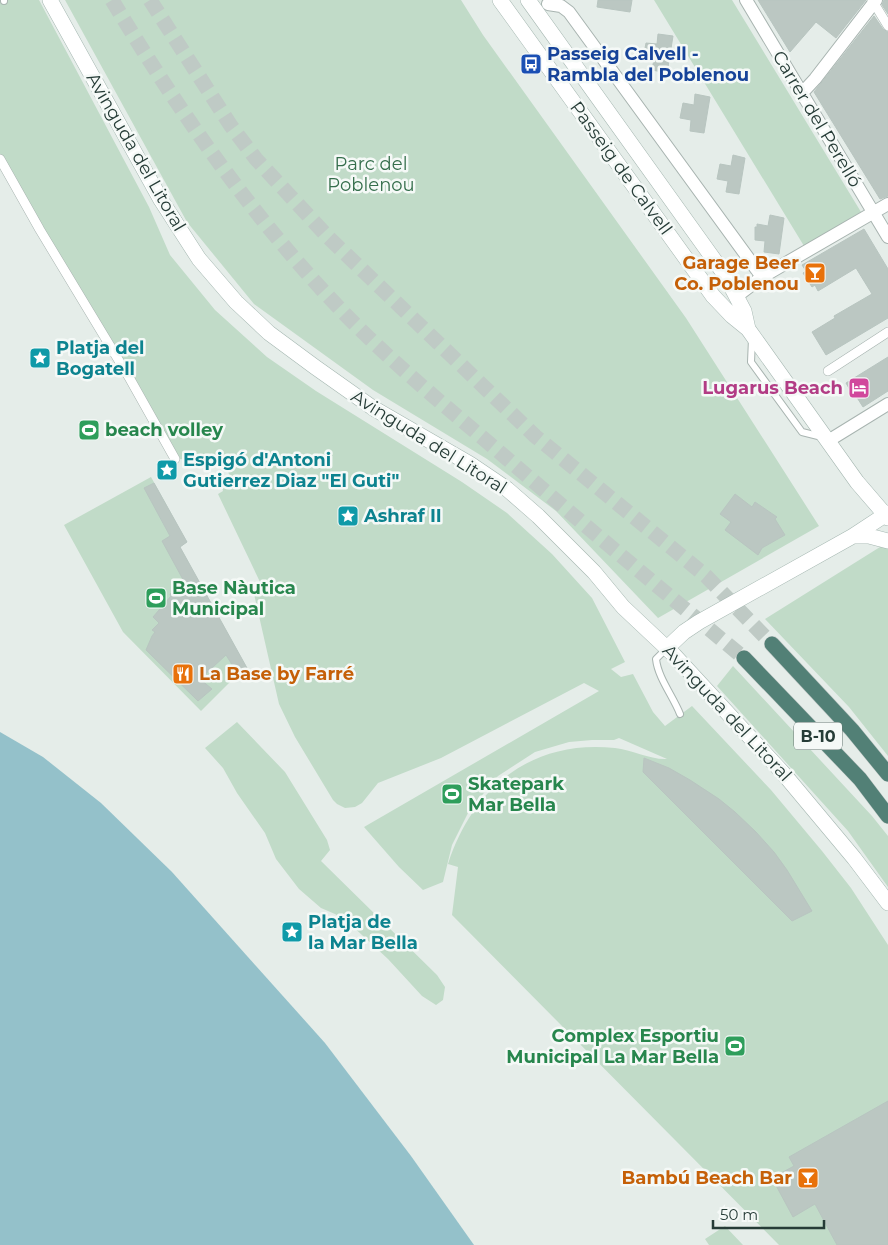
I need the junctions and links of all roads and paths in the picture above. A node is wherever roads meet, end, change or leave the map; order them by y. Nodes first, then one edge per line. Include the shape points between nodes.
1 (50, 0) edge
2 (500, 0) edge
3 (528, 0) edge
4 (746, 0) edge
5 (874, 1) edge
6 (549, 2) edge
7 (543, 22) junction
8 (888, 26) edge
9 (802, 93) junction
10 (0, 159) edge
11 (888, 204) edge
12 (873, 213) junction
13 (888, 237) edge
14 (762, 277) junction
15 (737, 296) junction
16 (750, 332) junction
17 (888, 332) edge
18 (828, 372) dead end
19 (888, 404) edge
20 (826, 439) junction
21 (174, 460) dead end
22 (887, 515) edge
23 (846, 539) junction
24 (888, 541) edge
25 (772, 644) tunnel mouth
26 (667, 648) junction
27 (744, 658) tunnel mouth
28 (680, 714) dead end
29 (888, 774) edge
30 (888, 816) edge
31 (888, 904) edge

1 - 26 main road, Avinguda del Litoral via 161,200 199,259 236,302 269,333 373,408 507,489 565,542 623,607
2 - 16 main road, Passeig de Calvell via 714,296
3 - 7 main road, Passeig de Calvell
4 - 9 street, Carrer del Perelló
5 - 8 street
5 - 9 street
6 - 7 street
6 - 14 street via 569,12
7 - 15 main road, Passeig de Calvell
9 - 12 street, Carrer del Perelló
10 - 21 street
11 - 12 street
12 - 13 street, Carrer del Perelló
12 - 14 street
14 - 15 street
15 - 16 main road, Passeig de Calvell
16 - 20 main road, Passeig de Calvell
17 - 18 street
19 - 20 street
20 - 22 main road, Passeig de Calvell via 857,482
22 - 23 main road
23 - 24 main road via 869,536
23 - 26 main road via 700,622
25 - 29 highway, B-10
26 - 28 lane via 656,659 657,670
26 - 31 main road, Avinguda del Litoral via 805,797
27 - 30 highway, B-10 via 860,779

